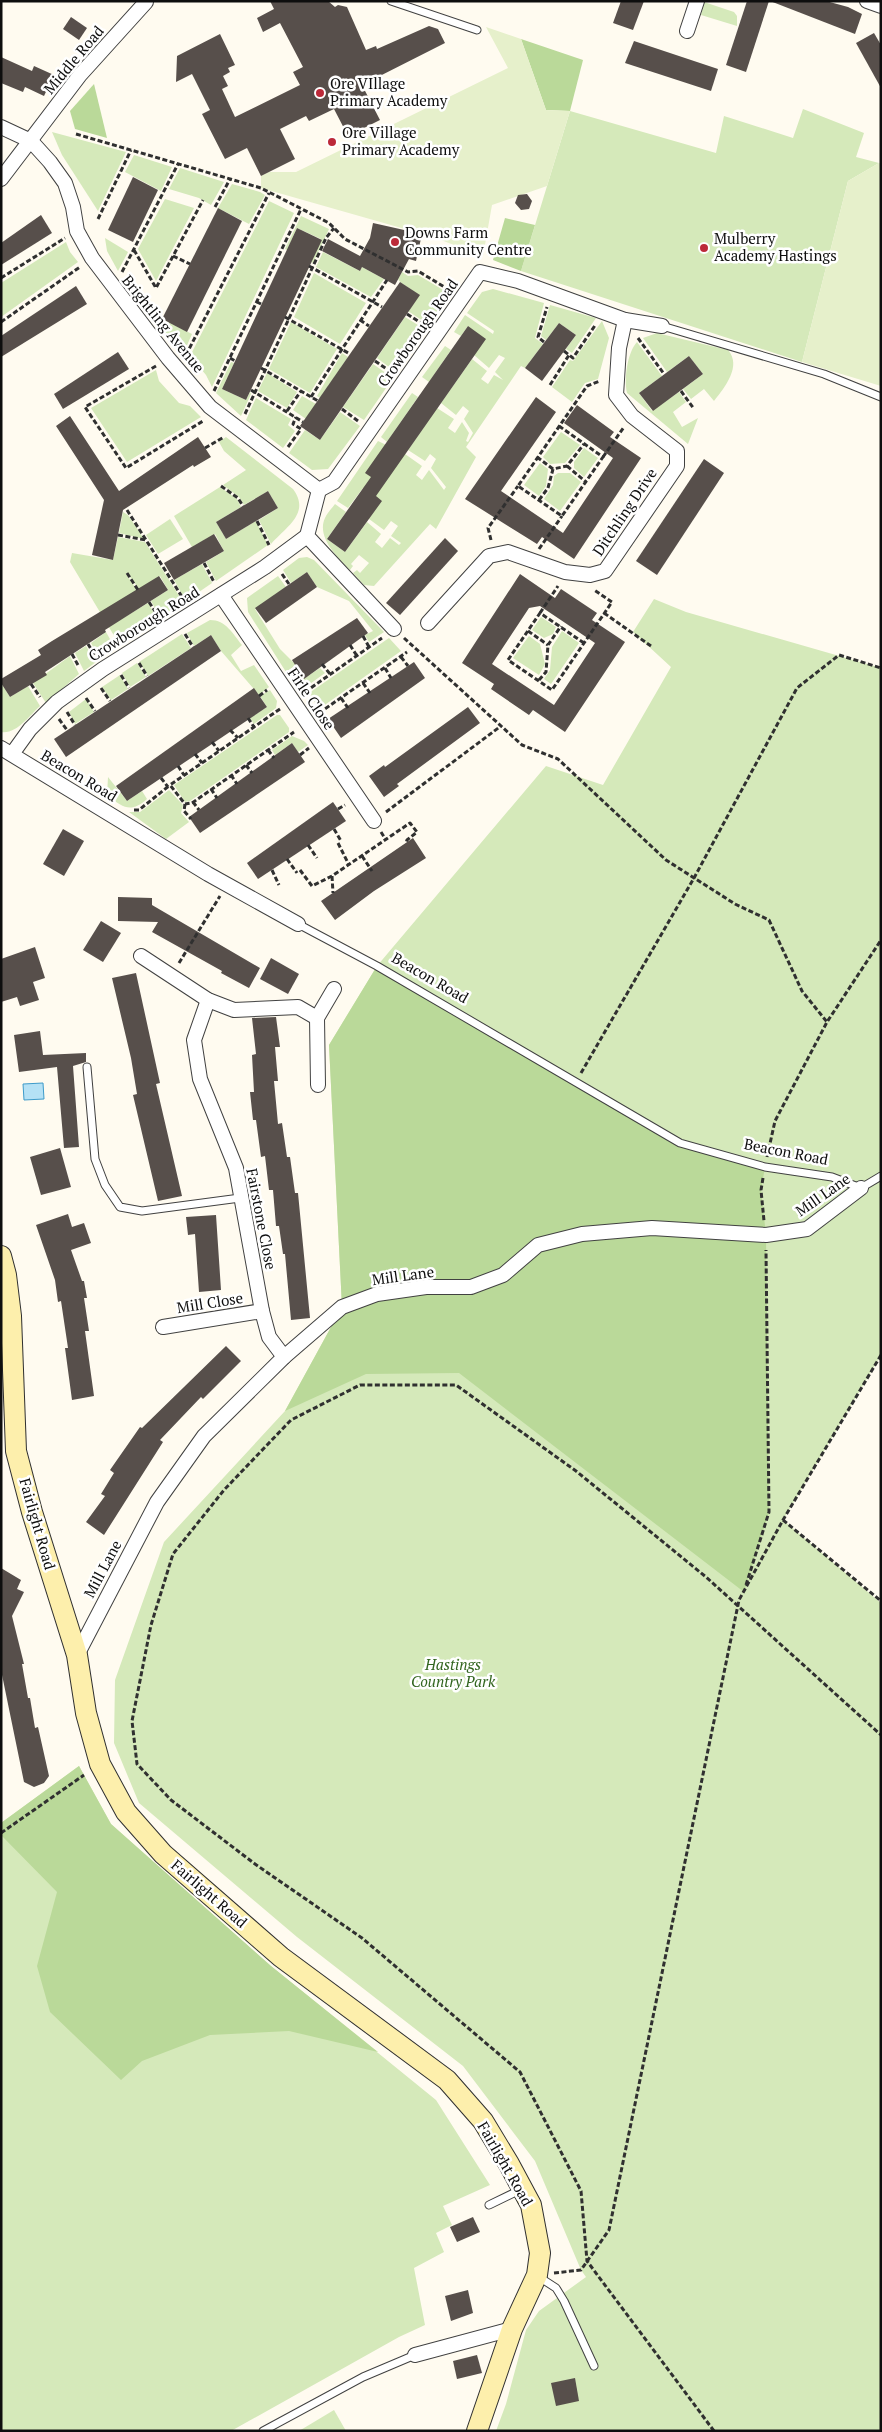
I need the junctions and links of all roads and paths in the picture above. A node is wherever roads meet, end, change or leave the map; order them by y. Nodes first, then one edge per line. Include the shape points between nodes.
1 (391, 1) edge
2 (697, 1) edge
3 (868, 1) edge
4 (146, 2) edge
5 (881, 6) edge
6 (477, 30) dead end
7 (687, 31) dead end
8 (1, 127) edge
9 (76, 134) dead end
10 (31, 141) junction
11 (131, 150) junction
12 (178, 164) junction
13 (1, 179) edge
14 (230, 179) junction
15 (269, 194) junction
16 (203, 200) dead end
17 (215, 207) dead end
18 (301, 209) junction
19 (98, 219) dead end
20 (334, 228) junction
21 (68, 236) dead end
22 (134, 250) junction
23 (281, 250) junction
24 (286, 252) dead end
25 (174, 256) junction
26 (85, 263) dead end
27 (190, 264) dead end
28 (311, 267) junction
29 (1, 278) edge
30 (119, 279) dead end
31 (386, 280) dead end
32 (462, 297) junction
33 (372, 301) junction
34 (548, 301) dead end
35 (257, 302) junction
36 (261, 304) dead end
37 (382, 307) dead end
38 (407, 314) dead end
39 (601, 317) dead end
40 (287, 318) junction
41 (360, 320) junction
42 (625, 320) junction
43 (1, 322) edge
44 (369, 326) dead end
45 (662, 326) joint
46 (430, 330) dead end
47 (544, 342) dead end
48 (341, 348) junction
49 (564, 352) dead end
50 (350, 354) dead end
51 (569, 355) junction
52 (186, 357) dead end
53 (230, 358) junction
54 (235, 361) dead end
55 (375, 361) dead end
56 (158, 364) dead end
57 (263, 369) junction
58 (664, 374) dead end
59 (398, 377) dead end
60 (600, 382) dead end
61 (550, 385) dead end
62 (253, 391) junction
63 (301, 391) junction
64 (681, 391) dead end
65 (212, 395) dead end
66 (311, 397) junction
67 (881, 397) edge
68 (318, 401) dead end
69 (342, 409) dead end
70 (694, 409) dead end
71 (287, 412) junction
72 (296, 417) junction
73 (208, 418) dead end
74 (242, 421) dead end
75 (304, 422) dead end
76 (365, 425) dead end
77 (559, 426) junction
78 (625, 426) dead end
79 (229, 434) dead end
80 (584, 444) junction
81 (205, 448) dead end
82 (284, 454) dead end
83 (537, 457) junction
84 (603, 457) junction
85 (567, 466) junction
86 (553, 470) junction
87 (586, 482) junction
88 (221, 486) dead end
89 (518, 486) junction
90 (319, 490) junction
91 (539, 500) junction
92 (242, 506) dead end
93 (127, 510) dead end
94 (562, 516) junction
95 (257, 520) dead end
96 (118, 535) dead end
97 (307, 536) junction
98 (147, 540) junction
99 (494, 555) junction
100 (532, 560) junction
101 (204, 563) dead end
102 (278, 564) junction
103 (128, 572) dead end
104 (562, 580) dead end
105 (289, 584) dead end
106 (587, 586) dead end
107 (138, 590) dead end
108 (221, 596) junction
109 (540, 612) junction
110 (604, 613) junction
111 (192, 614) junction
112 (428, 623) dead end
113 (560, 626) junction
114 (184, 631) dead end
115 (392, 631) junction
116 (528, 631) junction
117 (363, 636) dead end
118 (584, 643) junction
119 (88, 644) dead end
120 (350, 645) dead end
121 (548, 645) junction
122 (651, 646) dead end
123 (193, 647) dead end
124 (370, 647) junction
125 (407, 652) dead end
126 (72, 654) dead end
127 (357, 656) junction
128 (401, 657) junction
129 (137, 661) dead end
130 (99, 663) dead end
131 (322, 664) dead end
132 (408, 666) dead end
133 (385, 668) junction
134 (881, 668) edge
135 (120, 672) dead end
136 (82, 674) dead end
137 (330, 674) junction
138 (147, 676) dead end
139 (391, 678) dead end
140 (538, 680) junction
141 (363, 683) junction
142 (31, 684) dead end
143 (99, 685) dead end
144 (129, 688) dead end
145 (305, 692) dead end
146 (370, 692) dead end
147 (84, 695) dead end
148 (341, 698) junction
149 (41, 699) dead end
150 (110, 701) dead end
151 (348, 708) dead end
152 (66, 709) dead end
153 (280, 709) dead end
154 (95, 711) dead end
155 (318, 714) dead end
156 (58, 716) dead end
157 (248, 718) dead end
158 (75, 725) dead end
159 (501, 726) junction
160 (254, 727) junction
161 (67, 730) dead end
162 (230, 730) dead end
163 (294, 732) dead end
164 (238, 738) junction
165 (212, 742) dead end
166 (268, 750) junction
167 (6, 751) edge
168 (219, 752) junction
169 (195, 754) dead end
170 (274, 758) dead end
171 (202, 763) junction
172 (246, 765) junction
173 (178, 766) dead end
174 (252, 773) dead end
175 (184, 775) junction
176 (231, 775) junction
177 (161, 778) dead end
178 (236, 784) dead end
179 (169, 786) junction
180 (211, 790) junction
181 (216, 798) dead end
182 (194, 802) junction
183 (184, 804) junction
184 (199, 810) dead end
185 (108, 812) junction
186 (191, 819) dead end
187 (374, 821) joint
188 (334, 829) dead end
189 (406, 843) dead end
190 (308, 845) dead end
191 (362, 856) junction
192 (317, 858) dead end
193 (287, 859) dead end
194 (350, 864) junction
195 (272, 870) dead end
196 (372, 871) dead end
197 (332, 876) junction
198 (694, 878) junction
199 (226, 884) junction
200 (279, 885) dead end
201 (333, 893) dead end
202 (298, 924) joint
203 (881, 940) edge
204 (141, 956) dead end
205 (172, 976) junction
206 (334, 988) dead end
207 (208, 1000) junction
208 (317, 1018) junction
209 (827, 1022) junction
210 (87, 1067) dead end
211 (575, 1083) junction
212 (318, 1085) dead end
213 (765, 1167) junction
214 (881, 1176) edge
215 (861, 1188) junction
216 (240, 1198) junction
217 (766, 1235) junction
218 (1, 1256) edge
219 (262, 1311) junction
220 (163, 1327) dead end
221 (881, 1355) edge
222 (284, 1357) junction
223 (7, 1374) edge
224 (783, 1520) junction
225 (744, 1592) junction
226 (881, 1601) edge
227 (738, 1605) junction
228 (77, 1655) junction
229 (881, 1735) edge
230 (100, 1764) junction
231 (1, 1833) edge
232 (522, 2189) junction
233 (489, 2205) dead end
234 (587, 2261) junction
235 (537, 2275) junction
236 (512, 2328) junction
237 (415, 2355) joint
238 (594, 2366) dead end
239 (263, 2431) edge
240 (477, 2431) edge
241 (714, 2431) edge

1 - 6 lane
2 - 7 street
3 - 5 street
4 - 10 street, Middle Road via 80,74
8 - 10 street
9 - 11 path
10 - 13 street, Middle Road
10 - 90 street, Brightling Avenue via 65,183 77,231 92,258 168,358 210,407
11 - 12 path
11 - 19 path
12 - 14 path
12 - 22 path
14 - 15 path via 261,188
14 - 17 path
15 - 18 path
15 - 52 path
16 - 25 path
18 - 20 path
18 - 23 path
20 - 28 path
20 - 32 path via 345,239 387,262 408,272 418,272
21 - 29 path
22 - 25 path via 156,288
22 - 30 path
23 - 24 path
23 - 35 path
25 - 27 path
26 - 43 path
28 - 33 path
28 - 40 path
31 - 33 path
32 - 42 street, Crowborough Road via 480,272 518,281
32 - 90 street, Crowborough Road via 334,482
33 - 37 path
33 - 41 path
34 - 47 path via 538,337
35 - 36 path
35 - 53 path
38 - 46 path
39 - 51 path via 573,358
40 - 48 path
40 - 57 path
41 - 44 path
41 - 48 path
42 - 45 street, Crowborough Road
42 - 58 path
42 - 100 street, Ditchling Drive via 619,348 616,395 632,416 677,452 676,466 605,571 590,574 565,572
45 - 67 lane, Crowborough Road via 824,374
48 - 50 path
48 - 66 path
49 - 51 path
51 - 61 path
53 - 54 path
53 - 65 path
55 - 59 path
56 - 73 path via 85,407 126,468
57 - 62 path
57 - 63 path
60 - 77 path via 587,386
62 - 71 path
62 - 74 path
63 - 66 path
63 - 71 path
64 - 70 path
66 - 68 path
69 - 76 path
71 - 72 path
72 - 75 path
72 - 82 path via 293,424 301,429
77 - 80 path
77 - 83 path
78 - 84 path
79 - 81 path
80 - 84 path
80 - 85 path
83 - 86 path
83 - 89 path
84 - 87 path
85 - 86 path
85 - 87 path
86 - 91 path via 548,488
87 - 94 path
88 - 92 path via 238,498
89 - 91 path
89 - 99 path via 488,528
90 - 97 street
91 - 94 path
93 - 98 path
94 - 100 path
95 - 102 path
96 - 98 path
97 - 102 street, Crowborough Road
97 - 115 street
98 - 111 path
99 - 100 street, Ditchling Drive via 508,552
99 - 112 street via 489,556
101 - 108 path
102 - 105 path
102 - 108 street, Crowborough Road
103 - 107 path
104 - 109 path
106 - 110 path via 612,602
108 - 111 street, Crowborough Road
108 - 187 street, Firle Close
109 - 113 path
109 - 116 path
110 - 118 path
110 - 122 path
111 - 167 street, Crowborough Road via 103,669 57,702
113 - 118 path
113 - 121 path
114 - 123 path
115 - 124 path
115 - 159 path
116 - 121 path
116 - 140 path via 508,660
117 - 124 path
118 - 140 path via 552,690
119 - 130 path
120 - 127 path
121 - 140 path via 546,672
124 - 127 path
125 - 128 path
126 - 136 path
127 - 137 path
128 - 132 path
128 - 133 path
129 - 138 path
131 - 137 path
133 - 139 path
133 - 141 path
134 - 198 path via 839,655 797,688
135 - 144 path
137 - 145 path
141 - 146 path
141 - 148 path
142 - 149 path
143 - 150 path
147 - 154 path
148 - 151 path
148 - 155 path
152 - 158 path
153 - 160 path
156 - 161 path
157 - 160 path
159 - 187 path
159 - 198 path via 522,745 558,759 666,860
160 - 164 path
162 - 164 path
163 - 166 path
164 - 168 path
165 - 168 path
166 - 170 path
166 - 172 path
167 - 185 street, Beacon Road
168 - 171 path
169 - 171 path
171 - 175 path
172 - 174 path
172 - 176 path
173 - 175 path
175 - 179 path
176 - 178 path
176 - 180 path
177 - 179 path
179 - 183 path
179 - 185 path via 138,810
180 - 181 path
180 - 182 path
182 - 183 path
182 - 184 path
183 - 186 path via 184,811
185 - 199 street, Beacon Road
188 - 194 path
189 - 191 path via 418,832 410,823
190 - 192 path
191 - 194 path
191 - 196 path
193 - 197 path via 312,886
194 - 197 path
195 - 200 path
197 - 201 path
198 - 209 path via 735,904 769,920 802,991
198 - 211 path
199 - 202 street, Beacon Road
199 - 205 path
202 - 211 lane, Beacon Road via 377,966
203 - 209 path
204 - 205 street
205 - 207 street
206 - 208 street
207 - 208 street via 234,1010 298,1007
207 - 216 street, Fairstone Close via 194,1040 200,1079 236,1168
208 - 212 street
209 - 213 path via 775,1121
210 - 216 lane via 95,1159 105,1185 120,1207 142,1211
211 - 213 lane, Beacon Road via 680,1143
213 - 215 lane, Beacon Road via 832,1177
213 - 217 path via 761,1190
214 - 215 lane, Mill Lane
215 - 217 street, Mill Lane via 807,1229
216 - 219 street, Fairstone Close
217 - 222 street, Mill Lane via 652,1228 582,1234 538,1245 502,1275 471,1287 377,1294 342,1307
217 - 225 path via 769,1512
218 - 223 street, Fairlight Road via 11,1316
219 - 220 street, Mill Close
219 - 222 street, Fairstone Close via 269,1337
221 - 224 path
222 - 228 street, Mill Lane via 204,1436 182,1464 157,1502
223 - 228 street, Fairlight Road via 16,1451
224 - 225 path
224 - 226 path
225 - 227 path
227 - 229 path
227 - 234 path via 609,2230
227 - 234 path via 576,1471 456,1385 360,1385 291,1420 224,1490 173,1554 151,1625 132,1721 137,1764 172,1800 255,1864 362,1938 520,2072 581,2191
228 - 230 street, Fairlight Road via 86,1713
230 - 231 path
230 - 232 street, Fairlight Road via 126,1812 163,1854 281,1957 446,2080 483,2121
232 - 233 lane
232 - 235 street, Fairlight Road via 531,2205 536,2229 540,2253
234 - 235 path via 581,2270
234 - 241 path
235 - 236 street, Fairlight Road
235 - 238 lane via 556,2288
236 - 237 street
236 - 240 street, Fairlight Road
237 - 239 lane via 363,2377

